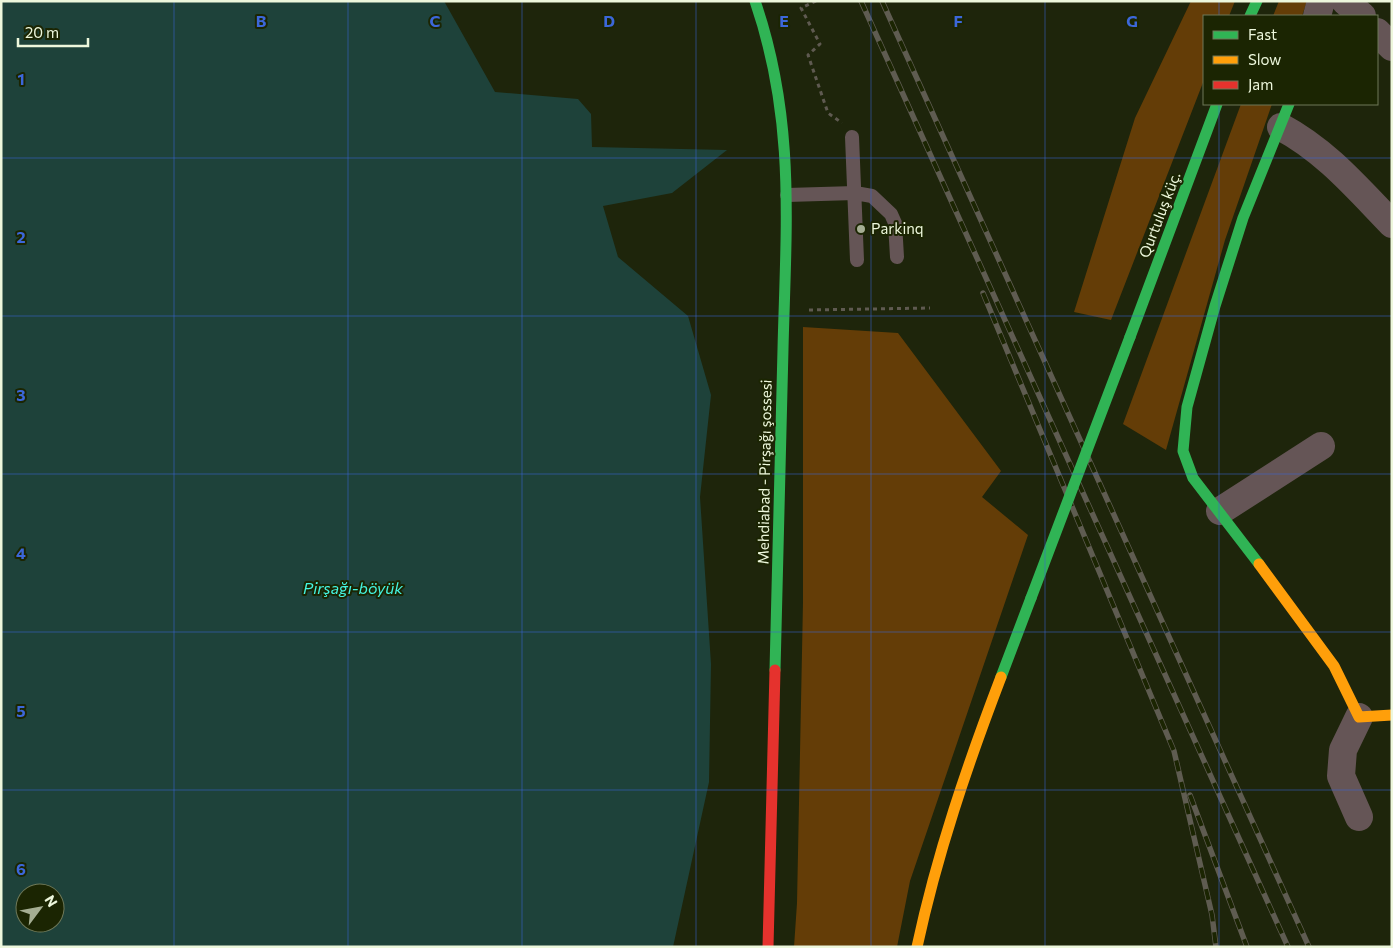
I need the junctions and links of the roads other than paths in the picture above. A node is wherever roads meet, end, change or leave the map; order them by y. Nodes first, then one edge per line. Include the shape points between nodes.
1 (755, 1) edge
2 (1256, 1) edge
3 (1321, 1) edge
4 (1345, 1) edge
5 (1250, 15) edge
6 (1317, 15) edge
7 (1361, 15) edge
8 (1378, 33) edge
9 (1392, 47) edge
10 (1217, 105) edge
11 (1285, 115) edge
12 (852, 137) road end
13 (855, 193) junction
14 (786, 194) junction
15 (1392, 224) edge
16 (897, 257) dead end
17 (857, 260) dead end
18 (1321, 446) dead end
19 (1220, 511) junction
20 (1392, 715) edge
21 (1359, 717) junction
22 (1359, 817) dead end
23 (768, 947) edge
24 (917, 947) edge

1 - 14 main road, Mehdiabad - Pirşağı şossesi via 776,66 782,100 786,132
2 - 5 main road
3 - 6 street
4 - 7 street
8 - 9 street
10 - 24 main road, Qurtuluş küç., bridge via 945,832 926,899
11 - 15 street via 1307,141
11 - 19 main road via 1243,218 1187,407 1183,451 1193,478
12 - 13 lane
13 - 14 lane
13 - 16 lane via 872,196 891,214 895,224
13 - 17 lane
14 - 23 main road, Mehdiabad - Pirşağı şossesi
18 - 19 street
19 - 21 main road via 1334,666
20 - 21 main road
21 - 22 street via 1343,750 1341,776

